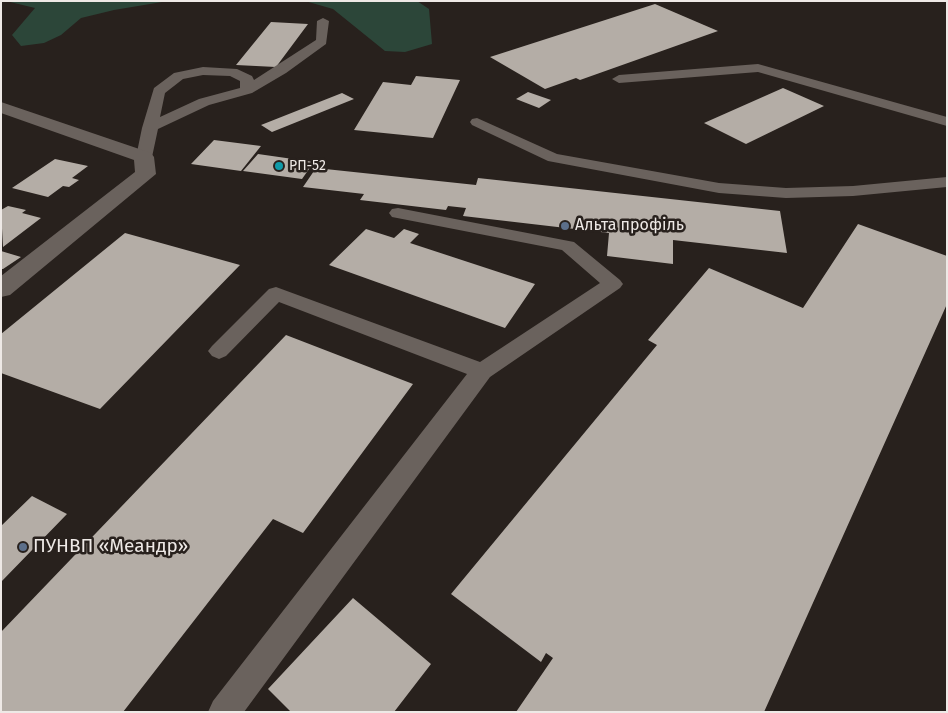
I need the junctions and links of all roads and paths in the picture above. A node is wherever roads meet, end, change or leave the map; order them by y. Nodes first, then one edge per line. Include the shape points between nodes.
1 (323, 21) dead end
2 (619, 79) dead end
3 (247, 90) junction
4 (1, 106) edge
5 (477, 122) dead end
6 (947, 122) edge
7 (149, 128) junction
8 (145, 165) junction
9 (947, 182) edge
10 (398, 213) dead end
11 (1, 289) edge
12 (219, 351) dead end
13 (482, 371) junction
14 (224, 712) edge

1 - 3 lane via 322,41
2 - 6 lane via 758,68
3 - 7 lane via 204,102
3 - 7 lane via 247,79 232,72 203,71 178,76 159,91
4 - 8 street
5 - 9 lane via 553,158 719,188 795,193
7 - 8 lane
8 - 11 street
10 - 13 lane via 568,246 613,284
12 - 13 lane via 276,294
13 - 14 lane

